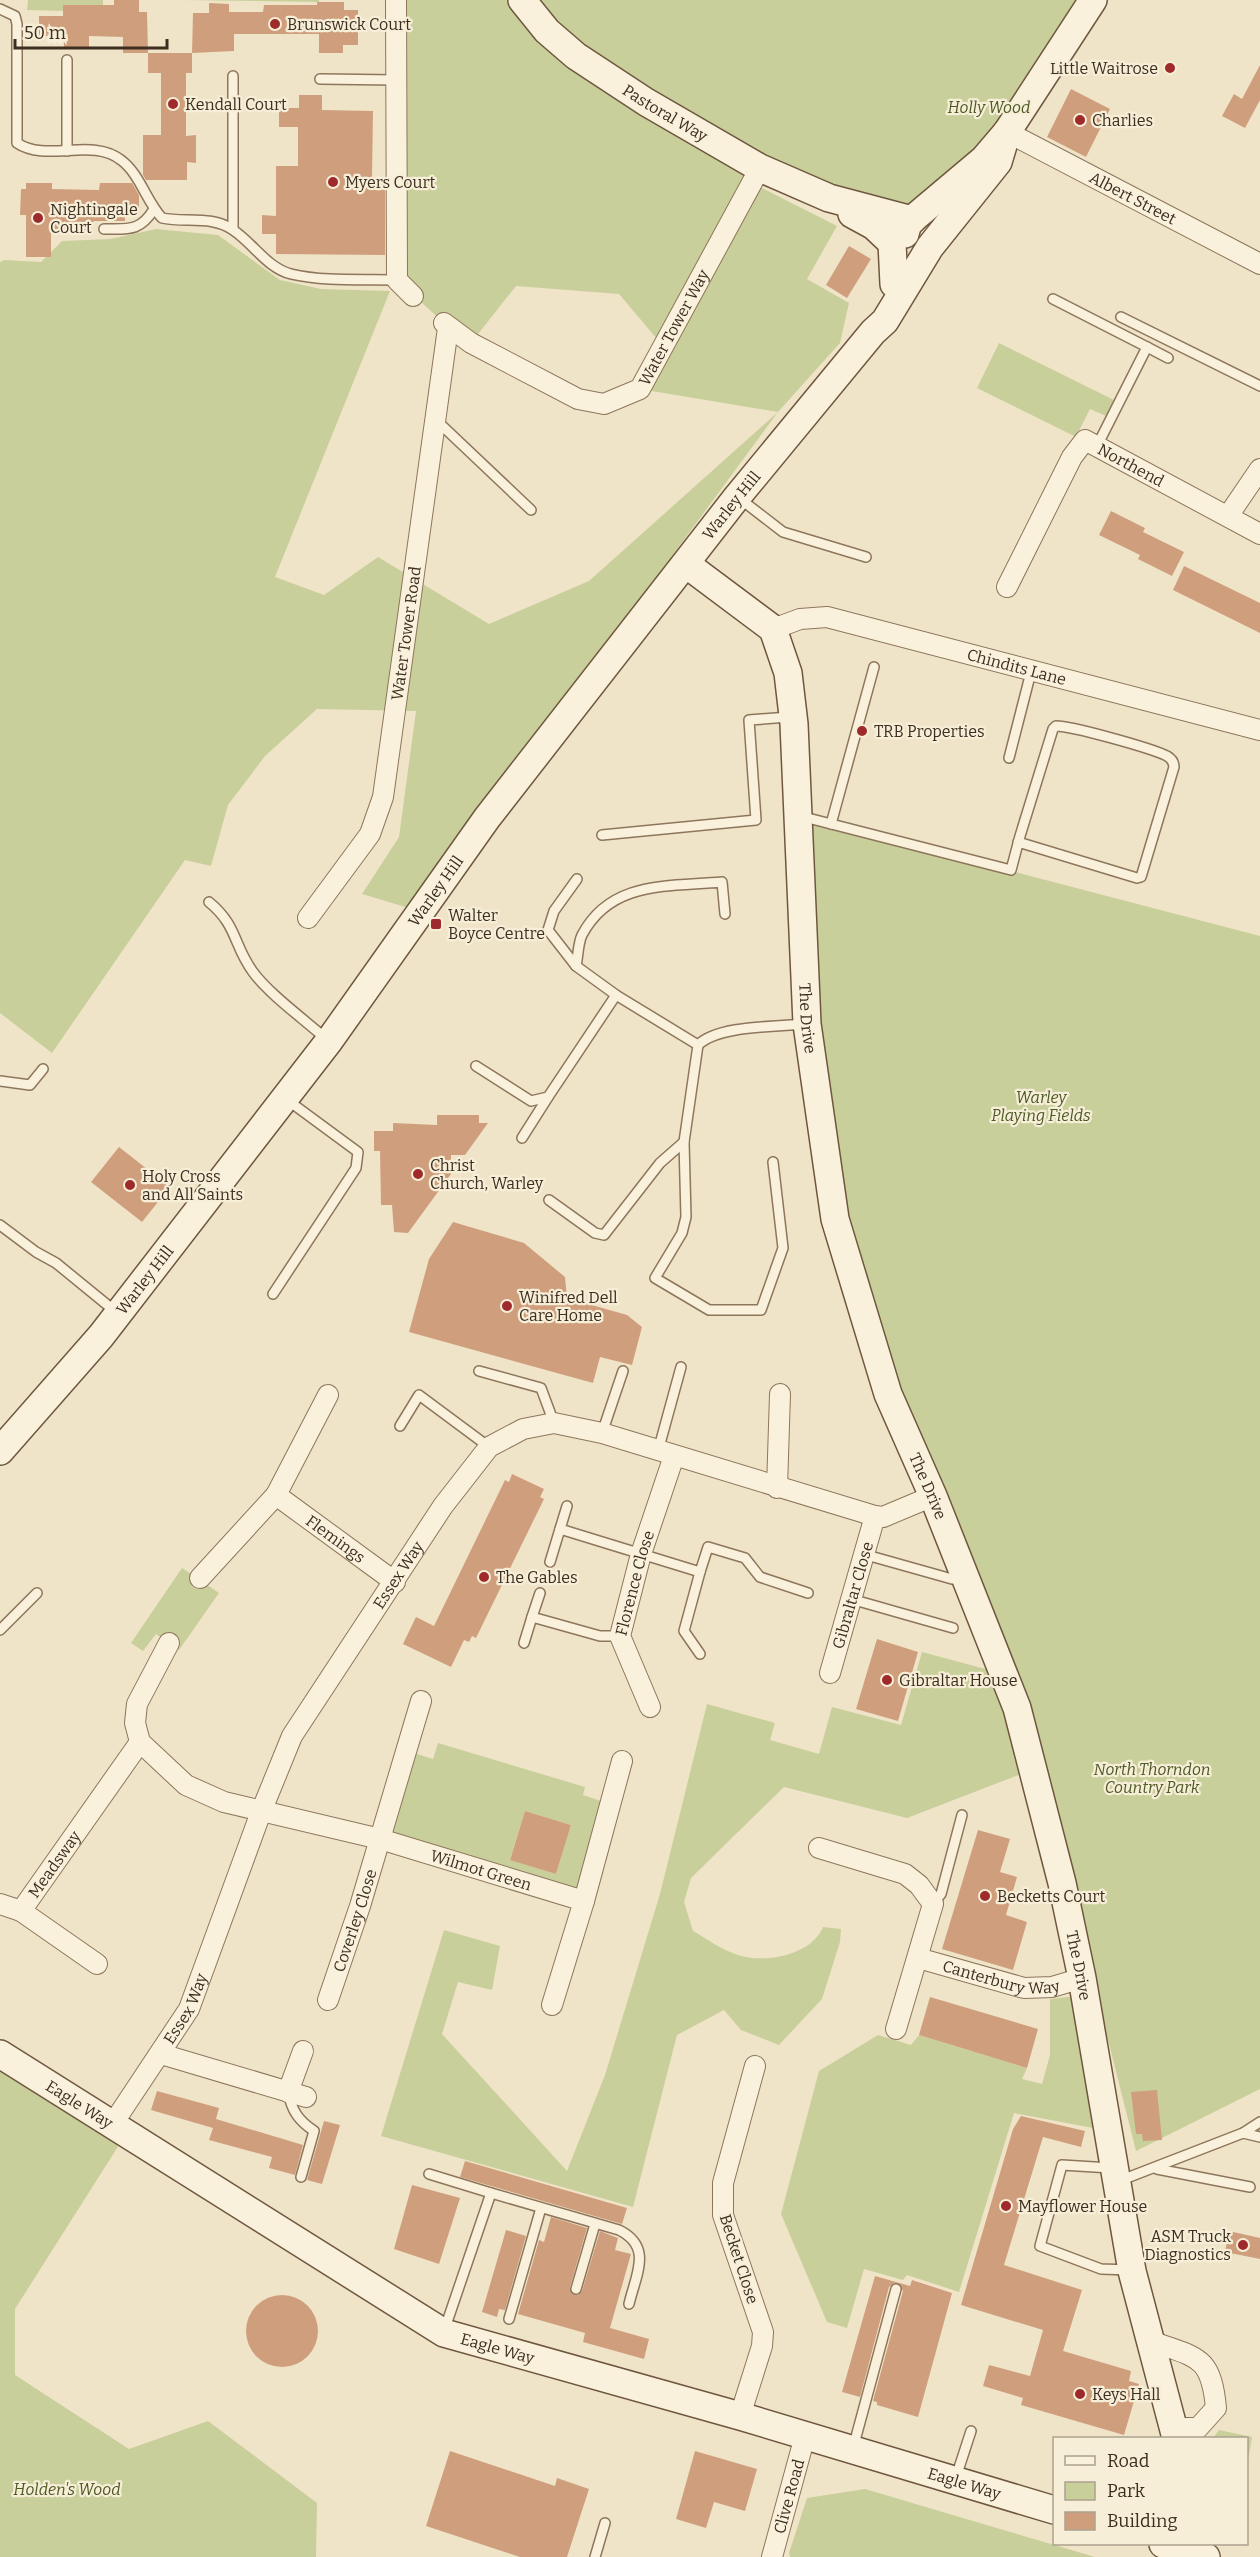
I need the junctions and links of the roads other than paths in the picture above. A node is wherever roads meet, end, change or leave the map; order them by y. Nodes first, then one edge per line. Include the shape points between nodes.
1 (396, 0) edge
2 (522, 0) edge
3 (1093, 0) edge
4 (0, 9) edge
5 (68, 60) dead end
6 (233, 76) dead end
7 (320, 78) dead end
8 (397, 80) junction
9 (1007, 132) junction
10 (66, 151) junction
11 (760, 168) junction
12 (829, 198) junction
13 (154, 209) junction
14 (872, 225) junction
15 (104, 229) dead end
16 (233, 229) junction
17 (917, 234) junction
18 (1260, 264) edge
19 (397, 280) junction
20 (894, 284) junction
21 (413, 296) dead end
22 (1053, 299) dead end
23 (1121, 317) dead end
24 (446, 326) joint
25 (873, 332) junction
26 (1147, 347) junction
27 (1168, 358) dead end
28 (1260, 386) edge
29 (434, 417) junction
30 (1097, 446) junction
31 (1260, 469) edge
32 (737, 497) junction
33 (531, 510) dead end
34 (1228, 516) junction
35 (1260, 534) edge
36 (866, 557) dead end
37 (686, 564) junction
38 (1007, 587) dead end
39 (773, 629) junction
40 (874, 667) dead end
41 (1031, 672) junction
42 (792, 717) junction
43 (1260, 730) edge
44 (1009, 758) dead end
45 (798, 815) junction
46 (831, 824) junction
47 (602, 835) dead end
48 (1018, 842) junction
49 (577, 879) dead end
50 (209, 902) dead end
51 (725, 914) dead end
52 (308, 918) dead end
53 (576, 966) junction
54 (616, 995) junction
55 (807, 1024) junction
56 (329, 1041) junction
57 (698, 1045) junction
58 (476, 1066) dead end
59 (42, 1070) dead end
60 (0, 1081) edge
61 (548, 1097) junction
62 (284, 1098) junction
63 (522, 1138) dead end
64 (684, 1142) junction
65 (773, 1162) dead end
66 (549, 1200) dead end
67 (0, 1225) edge
68 (273, 1294) dead end
69 (118, 1314) junction
70 (681, 1367) dead end
71 (480, 1371) dead end
72 (623, 1371) dead end
73 (780, 1394) dead end
74 (328, 1395) dead end
75 (554, 1423) junction
76 (400, 1426) dead end
77 (602, 1433) junction
78 (489, 1447) junction
79 (0, 1450) edge
80 (666, 1453) junction
81 (777, 1488) junction
82 (276, 1495) junction
83 (933, 1496) junction
84 (567, 1506) dead end
85 (874, 1516) junction
86 (560, 1529) junction
87 (641, 1554) junction
88 (863, 1554) junction
89 (550, 1562) dead end
90 (700, 1572) junction
91 (200, 1578) dead end
92 (952, 1579) dead end
93 (395, 1582) junction
94 (37, 1593) dead end
95 (540, 1593) dead end
96 (808, 1593) dead end
97 (851, 1599) junction
98 (532, 1617) junction
99 (953, 1628) dead end
100 (0, 1630) edge
101 (620, 1636) junction
102 (169, 1643) dead end
103 (524, 1643) dead end
104 (700, 1654) dead end
105 (830, 1673) dead end
106 (421, 1701) dead end
107 (650, 1707) dead end
108 (140, 1742) junction
109 (622, 1761) dead end
110 (261, 1812) junction
111 (962, 1815) dead end
112 (380, 1839) junction
113 (819, 1848) dead end
114 (584, 1901) junction
115 (0, 1904) edge
116 (933, 1904) junction
117 (21, 1911) junction
118 (918, 1958) junction
119 (97, 1964) dead end
120 (1083, 1978) junction
121 (328, 2000) dead end
122 (552, 2005) dead end
123 (896, 2029) dead end
124 (303, 2051) dead end
125 (0, 2054) edge
126 (161, 2054) junction
127 (755, 2066) dead end
128 (297, 2094) junction
129 (1260, 2122) edge
130 (112, 2125) junction
131 (1244, 2133) junction
132 (1260, 2137) edge
133 (1157, 2169) junction
134 (429, 2174) dead end
135 (1116, 2175) junction
136 (301, 2176) dead end
137 (1250, 2187) dead end
138 (491, 2193) junction
139 (541, 2208) junction
140 (596, 2223) junction
141 (1132, 2271) junction
142 (576, 2289) dead end
143 (896, 2289) dead end
144 (628, 2304) dead end
145 (509, 2319) dead end
146 (444, 2333) junction
147 (1151, 2341) junction
148 (740, 2416) junction
149 (971, 2431) dead end
150 (1175, 2433) edge
151 (805, 2436) junction
152 (852, 2450) junction
153 (956, 2479) junction
154 (1053, 2510) edge
155 (605, 2523) dead end
156 (1166, 2545) edge
157 (595, 2557) edge
158 (772, 2557) edge
159 (1206, 2557) edge

1 - 8 street
2 - 11 street, Pastoral Way via 546,31 576,56
3 - 9 street, Warley Hill
4 - 10 lane via 15,16 17,24 17,143 28,150
5 - 10 lane
6 - 16 lane
7 - 8 lane
8 - 19 street
9 - 17 street, Warley Hill via 998,162
9 - 18 street, Albert Street
10 - 13 lane via 98,151 121,159
11 - 12 street, Pastoral Way
11 - 24 street, Water Tower Way via 640,389 604,404 578,399
12 - 14 street
12 - 17 street
13 - 15 lane via 135,229
13 - 16 lane via 162,218 214,222
14 - 17 street
14 - 20 street via 892,243
16 - 19 lane via 263,257 289,273
17 - 20 street, Warley Hill
17 - 25 street, Warley Hill via 885,321
19 - 21 street
20 - 25 street, Warley Hill
22 - 26 lane
23 - 28 lane
24 - 29 street, Water Tower Road
25 - 32 street, Warley Hill
26 - 27 lane
26 - 30 lane
29 - 33 lane
29 - 52 street, Water Tower Road via 383,797 370,834
30 - 34 street, Northend
30 - 38 street, Northend via 1085,440 1072,457
31 - 34 street
32 - 36 lane via 783,532
32 - 37 street, Warley Hill
34 - 35 street, Northend
37 - 39 street
37 - 56 street, Warley Hill via 487,818
39 - 41 street, Chindits Lane via 800,619 827,617
39 - 42 street, The Drive via 788,672
40 - 46 lane
41 - 43 street, Chindits Lane
41 - 44 lane
42 - 45 street, The Drive
42 - 47 lane via 749,720 756,820
45 - 46 lane
45 - 55 street, The Drive
46 - 48 lane via 1011,870
48 - 48 lane via 1056,726 1158,753 1173,761 1141,877
49 - 53 lane via 554,911 548,930
50 - 56 lane via 230,923 255,976
51 - 53 lane via 722,882 632,891 612,899 581,936
53 - 54 lane
54 - 57 lane
54 - 61 lane
55 - 57 lane via 724,1032 706,1037
55 - 83 street, The Drive via 835,1219 888,1394
56 - 62 street, Warley Hill
57 - 64 lane
58 - 61 lane via 531,1101
59 - 60 lane via 30,1085
61 - 63 lane
62 - 68 lane via 358,1152 356,1168
62 - 69 street, Warley Hill
64 - 65 lane via 686,1217 682,1233 655,1278 709,1310 761,1310 783,1248
64 - 66 lane via 660,1163 604,1235 595,1233
67 - 69 lane via 56,1263
69 - 79 street, Warley Hill
70 - 80 lane
71 - 75 lane via 541,1388
72 - 77 lane
73 - 81 street
74 - 82 street
75 - 77 street, Essex Way
75 - 78 street, Essex Way via 523,1429
76 - 78 lane via 419,1395
77 - 80 street, Essex Way
78 - 93 street, Essex Way via 443,1506
80 - 81 street, Essex Way
80 - 87 street, Florence Close
81 - 85 street, Essex Way
82 - 91 street
82 - 93 street, Flemings
83 - 85 street via 883,1517
83 - 120 street, The Drive via 1017,1708
84 - 86 lane
85 - 88 street, Gibraltar Close
86 - 87 lane
86 - 89 lane
87 - 90 lane
87 - 101 street, Florence Close
88 - 92 lane
88 - 97 street, Gibraltar Close
90 - 96 lane via 708,1547 745,1558 760,1576
90 - 104 lane via 684,1631
93 - 110 street, Essex Way via 292,1736
94 - 100 lane
95 - 98 lane
97 - 99 lane
97 - 105 street, Gibraltar Close
98 - 101 lane via 600,1636
98 - 103 lane
101 - 107 street, Florence Close
102 - 108 street via 137,1704 135,1723
106 - 112 street
108 - 110 street via 186,1785 224,1802
108 - 117 street, Meadsway
109 - 114 street
110 - 112 street, Wilmot Green
110 - 126 street, Essex Way via 189,2009
111 - 116 lane via 941,1894
112 - 114 street, Wilmot Green
112 - 121 street, Coverley Close
113 - 116 street via 905,1874
114 - 122 street
115 - 117 street
116 - 118 street
117 - 119 street, Meadsway
118 - 120 street, Canterbury Way via 1024,1988 1053,1987
118 - 123 street
120 - 135 street, The Drive
124 - 128 street
125 - 130 street, Eagle Way
126 - 128 street
126 - 130 street, Essex Way
127 - 148 street, Becket Close via 723,2183 723,2215 763,2332
128 - 136 lane via 292,2110 314,2131
129 - 131 lane
130 - 146 street, Eagle Way
131 - 132 lane
131 - 133 lane
133 - 135 lane
133 - 137 lane
134 - 138 lane
135 - 141 street, The Drive
135 - 141 lane via 1062,2165 1040,2246 1101,2269
138 - 139 lane
138 - 146 lane
139 - 140 lane
139 - 145 lane
140 - 142 lane
140 - 144 lane via 633,2238 641,2255
141 - 147 street, The Drive
143 - 152 lane
146 - 148 street, Eagle Way
147 - 150 street, The Drive
147 - 150 street via 1200,2359 1214,2382 1216,2408 1198,2428
148 - 151 street, Eagle Way
149 - 153 lane
151 - 152 street, Eagle Way
151 - 158 street, Clive Road
152 - 153 street, Eagle Way
153 - 154 street, Eagle Way
155 - 157 lane
156 - 159 street

